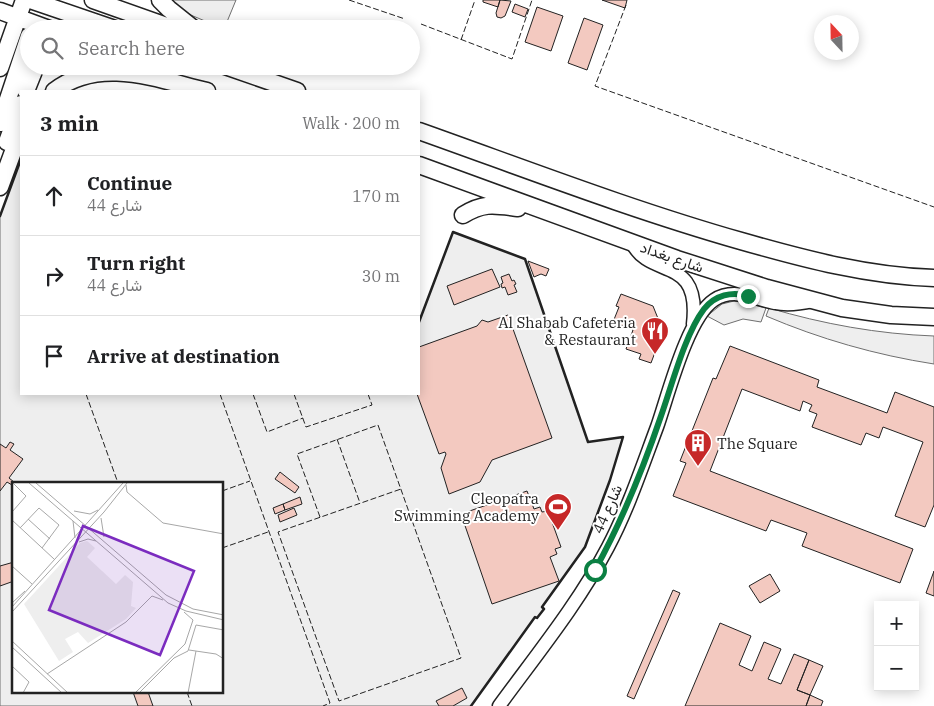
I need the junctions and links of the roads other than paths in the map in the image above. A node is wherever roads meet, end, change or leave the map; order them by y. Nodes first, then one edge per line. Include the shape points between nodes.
1 (93, 0) edge
2 (160, 0) edge
3 (34, 1) edge
4 (59, 5) edge
5 (0, 11) edge
6 (29, 20) edge
7 (53, 20) edge
8 (94, 20) edge
9 (150, 20) edge
10 (183, 20) edge
11 (20, 22) edge
12 (20, 38) edge
13 (20, 54) edge
14 (0, 68) edge
15 (32, 75) edge
16 (88, 75) edge
17 (140, 75) edge
18 (173, 75) edge
19 (251, 75) edge
20 (275, 75) edge
21 (26, 90) edge
22 (56, 90) edge
23 (203, 90) edge
24 (211, 90) edge
25 (294, 90) edge
26 (296, 90) edge
27 (20, 107) edge
28 (0, 123) edge
29 (420, 131) edge
30 (20, 133) edge
31 (0, 160) edge
32 (420, 165) edge
33 (0, 187) edge
34 (463, 215) dead end
35 (561, 216) junction
36 (632, 243) junction
37 (934, 278) edge
38 (813, 301) junction
39 (934, 316) edge
40 (692, 331) junction
41 (498, 706) edge

1 - 9 main road
2 - 10 main road
3 - 4 main road
3 - 6 main road
4 - 7 main road
4 - 8 main road
5 - 11 main road
12 - 14 main road
13 - 28 main road
15 - 21 main road
16 - 22 main road
17 - 23 main road
18 - 24 main road
19 - 25 main road
20 - 26 main road
27 - 31 main road
29 - 37 main road via 688,226 864,271
30 - 33 main road
32 - 35 main road, شارع بغداد
34 - 35 main road via 476,207 490,205
35 - 36 main road, شارع بغداد
36 - 38 main road, شارع بغداد
36 - 40 street, شارع 44 via 640,255 676,272 686,282 694,302
38 - 39 main road, شارع بغداد via 891,315
38 - 40 street, شارع 44 via 783,304 742,294 728,294 709,304
40 - 41 street, شارع 44 via 643,466 608,546 559,626

